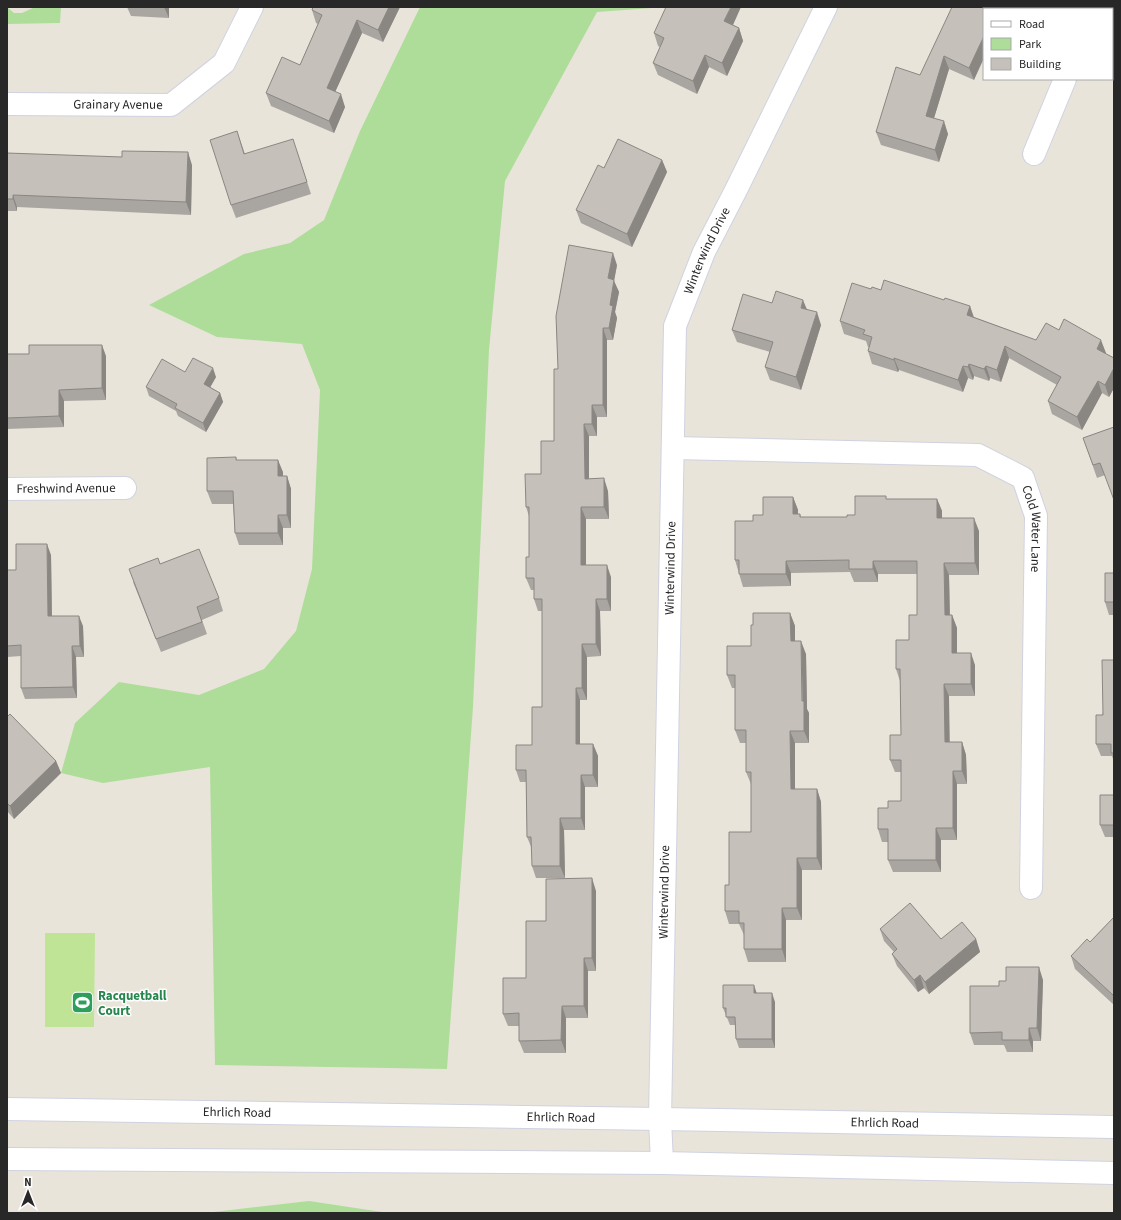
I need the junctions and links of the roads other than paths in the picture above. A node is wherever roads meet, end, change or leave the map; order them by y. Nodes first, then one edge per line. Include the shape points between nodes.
1 (252, 7) edge
2 (826, 7) edge
3 (1065, 80) edge
4 (7, 104) edge
5 (1034, 154) dead end
6 (673, 448) junction
7 (125, 488) dead end
8 (7, 490) edge
9 (1030, 888) dead end
10 (7, 1110) edge
11 (660, 1118) junction
12 (1114, 1127) edge
13 (7, 1159) edge
14 (662, 1163) junction
15 (1114, 1173) edge

1 - 4 street, Grainary Avenue via 224,63 171,105
2 - 6 street, Winterwind Drive via 704,252 675,326
3 - 5 street
6 - 9 street, Cold Water Lane via 978,455 1022,478 1036,516
6 - 11 street, Winterwind Drive
7 - 8 street, Freshwind Avenue
10 - 11 street, Ehrlich Road
11 - 12 street, Ehrlich Road
11 - 14 street, Winterwind Drive
13 - 14 street
14 - 15 street

